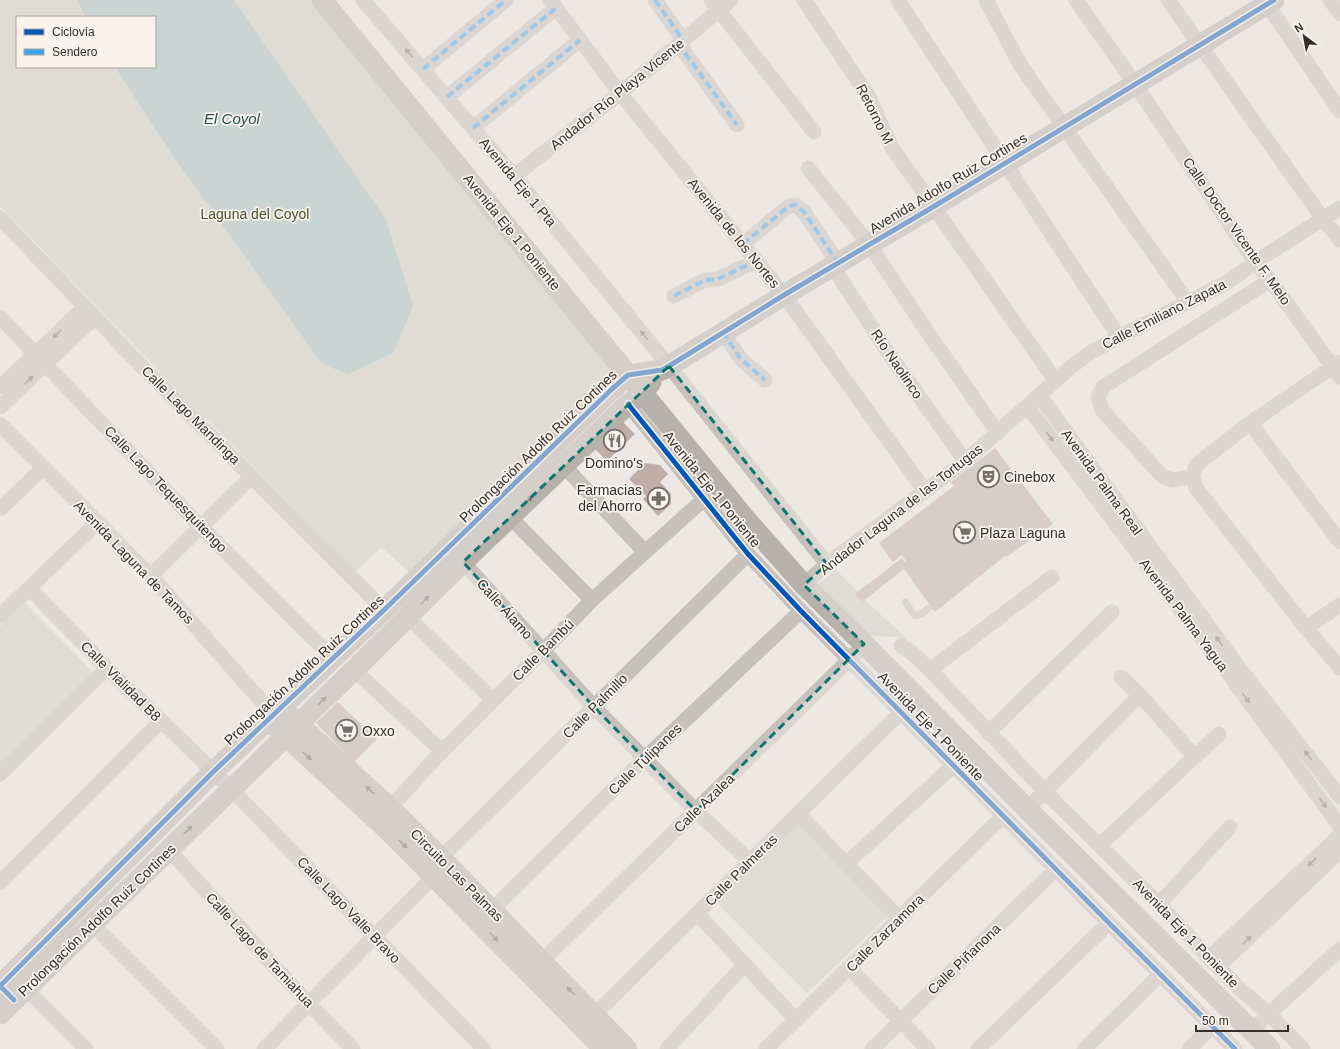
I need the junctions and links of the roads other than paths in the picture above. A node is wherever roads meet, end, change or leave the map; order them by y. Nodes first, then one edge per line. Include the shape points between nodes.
1 (322, 0) edge
2 (364, 0) edge
3 (506, 0) edge
4 (655, 0) edge
5 (731, 0) edge
6 (804, 0) edge
7 (898, 0) edge
8 (986, 0) edge
9 (1076, 0) edge
10 (1168, 0) edge
11 (1330, 0) edge
12 (1268, 2) edge
13 (553, 4) edge
14 (715, 5) edge
15 (1340, 14) edge
16 (580, 40) junction
17 (681, 42) junction
18 (1200, 45) junction
19 (423, 70) junction
20 (1135, 84) junction
21 (620, 93) junction
22 (447, 98) junction
23 (1340, 111) edge
24 (737, 125) dead end
25 (1065, 127) junction
26 (473, 128) junction
27 (814, 132) dead end
28 (1005, 163) junction
29 (808, 168) dead end
30 (514, 176) junction
31 (933, 207) junction
32 (1340, 208) edge
33 (0, 218) edge
34 (1323, 219) junction
35 (1340, 240) edge
36 (742, 244) junction
37 (869, 244) junction
38 (756, 261) junction
39 (1255, 262) junction
40 (835, 264) junction
41 (1270, 280) junction
42 (784, 295) junction
43 (674, 296) dead end
44 (1188, 302) junction
45 (90, 312) junction
46 (0, 317) edge
47 (724, 332) junction
48 (1119, 337) junction
49 (41, 359) junction
50 (665, 368) junction
51 (1338, 368) edge
52 (628, 375) junction
53 (765, 380) dead end
54 (1055, 380) junction
55 (0, 387) edge
56 (1038, 395) junction
57 (635, 399) junction
58 (1027, 406) junction
59 (0, 407) edge
60 (1250, 423) junction
61 (0, 424) edge
62 (998, 433) junction
63 (540, 459) junction
64 (965, 461) junction
65 (43, 468) junction
66 (560, 469) junction
67 (252, 476) junction
68 (1193, 476) junction
69 (925, 491) junction
70 (704, 499) junction
71 (0, 509) edge
72 (510, 517) junction
73 (97, 522) junction
74 (201, 527) junction
75 (1130, 532) junction
76 (1340, 542) edge
77 (466, 550) junction
78 (645, 552) junction
79 (748, 554) junction
80 (827, 564) junction
81 (151, 576) junction
82 (1052, 577) dead end
83 (804, 585) junction
84 (29, 588) junction
85 (592, 600) junction
86 (905, 602) dead end
87 (1340, 605) edge
88 (929, 608) dead end
89 (384, 610) junction
90 (801, 611) junction
91 (1112, 612) dead end
92 (0, 616) edge
93 (408, 617) junction
94 (1306, 628) junction
95 (864, 644) junction
96 (901, 646) dead end
97 (543, 651) junction
98 (334, 659) junction
99 (850, 659) junction
100 (107, 668) junction
101 (1340, 668) edge
102 (1232, 669) junction
103 (354, 670) junction
104 (930, 670) junction
105 (1121, 676) dead end
106 (1140, 695) junction
107 (493, 700) junction
108 (594, 707) junction
109 (271, 710) junction
110 (900, 712) junction
111 (161, 721) junction
112 (292, 730) junction
113 (988, 732) junction
114 (1219, 734) dead end
115 (442, 751) junction
116 (1195, 757) junction
117 (644, 759) junction
118 (954, 766) junction
119 (213, 772) junction
120 (0, 774) edge
121 (231, 789) junction
122 (1044, 791) junction
123 (1340, 797) edge
124 (390, 808) junction
125 (1027, 809) junction
126 (696, 811) junction
127 (798, 814) junction
128 (1003, 816) junction
129 (1230, 827) dead end
130 (1340, 830) edge
131 (1099, 846) junction
132 (168, 849) junction
133 (1340, 851) edge
134 (750, 861) junction
135 (846, 864) junction
136 (438, 867) junction
137 (1056, 869) junction
138 (0, 883) edge
139 (1159, 904) junction
140 (492, 910) junction
141 (697, 913) junction
142 (899, 918) junction
143 (1109, 923) junction
144 (92, 924) junction
145 (375, 937) junction
146 (1340, 950) edge
147 (542, 961) junction
148 (1214, 963) junction
149 (745, 964) junction
150 (848, 968) junction
151 (1160, 975) junction
152 (9, 987) edge
153 (1242, 991) junction
154 (309, 1004) junction
155 (1228, 1007) junction
156 (1269, 1014) junction
157 (796, 1020) junction
158 (588, 1021) junction
159 (901, 1021) junction
160 (1212, 1026) junction
161 (1251, 1030) junction
162 (86, 1049) edge
163 (217, 1049) edge
164 (264, 1049) edge
165 (353, 1049) edge
166 (484, 1049) edge
167 (604, 1049) edge
168 (627, 1049) edge
169 (667, 1049) edge
170 (766, 1049) edge
171 (872, 1049) edge
172 (928, 1049) edge
173 (978, 1049) edge
174 (1084, 1049) edge
175 (1188, 1049) edge
176 (1235, 1049) edge
177 (1270, 1049) edge
178 (1303, 1049) edge

1 - 52 street, Avenida Eje 1 Poniente
19 -> 2 street, Avenida Eje 1 Pta
3 - 19 street
4 - 17 street
5 - 14 street, Andador Río Playa Vicente
6 - 31 street, Retorno M via 869,97 891,146
7 - 28 street
8 - 25 street via 1021,66
9 - 20 street, Calle Doctor Vicente F. Melo
10 - 18 street
11 - 15 street
12 - 18 street, Avenida Adolfo Ruiz Cortines
12 - 23 street
13 - 16 street, Avenida de los Nortes
13 - 22 street
14 - 17 street, Andador Río Playa Vicente
14 - 27 street
16 - 21 street, Avenida de los Nortes
16 - 26 street
17 - 21 street, Andador Río Playa Vicente
17 - 24 street
18 - 20 street, Avenida Adolfo Ruiz Cortines
18 - 34 street
19 - 22 street, Avenida Eje 1 Pta
20 - 25 street, Avenida Adolfo Ruiz Cortines
20 - 39 street, Calle Doctor Vicente F. Melo
21 - 30 street, Andador Río Playa Vicente
21 - 36 street, Avenida de los Nortes
22 - 26 street, Avenida Eje 1 Pta
25 - 28 street, Avenida Adolfo Ruiz Cortines
25 - 44 street
26 - 30 street, Avenida Eje 1 Pta
28 - 31 street, Avenida Adolfo Ruiz Cortines
28 - 48 street
29 - 37 street
50 -> 30 street, Avenida Eje 1 Pta
31 - 37 street, Avenida Adolfo Ruiz Cortines
31 - 54 street, Retorno M
32 - 34 street, Calle Emiliano Zapata
33 - 45 street, Calle Lago Mandinga
34 - 35 street
34 - 39 street, Calle Emiliano Zapata
36 - 38 street, Avenida de los Nortes
36 - 40 street, Río Naolinco via 789,206 796,205 804,212
37 - 40 street, Avenida Adolfo Ruiz Cortines
37 - 62 street
38 - 42 street, Avenida de los Nortes
38 - 43 street via 718,279 705,280
39 - 41 street, Calle Doctor Vicente F. Melo
39 - 44 street, Calle Emiliano Zapata via 1228,282
40 - 42 street, Avenida Adolfo Ruiz Cortines
40 - 64 street, Río Naolinco via 892,358
41 - 51 street, Calle Doctor Vicente F. Melo
41 - 68 street via 1103,387 1098,397 1102,410 1163,477 1173,480
42 - 47 street, Avenida Adolfo Ruiz Cortines
42 - 69 street, Avenida de los Nortes
44 - 48 street, Calle Emiliano Zapata
45 - 49 street
45 - 67 street, Calle Lago Mandinga
46 - 49 street, Calle Lago Tequesquitengo
47 - 50 street, Avenida Adolfo Ruiz Cortines
47 - 53 street via 740,358
48 - 54 street, Calle Emiliano Zapata via 1088,355
49 - 55 street
59 -> 49 street
49 - 74 street, Calle Lago Tequesquitengo
50 - 52 street, Avenida Adolfo Ruiz Cortines
50 - 57 street, Avenida Adolfo Ruiz Cortines
50 - 80 street, Avenida Eje 1 Pta
51 - 60 street
52 - 57 street, Avenida Eje 1 Poniente
52 - 63 street, Prolongación Adolfo Ruiz Cortines
54 - 56 street, Calle Emiliano Zapata
56 - 58 street, Calle Emiliano Zapata
56 - 75 street, Avenida Palma Real
57 - 66 street, Prolongación Adolfo Ruiz Cortines
57 - 70 street, Avenida Eje 1 Poniente
57 - 83 street, Avenida Eje 1 Poniente
58 - 62 street, Calle Emiliano Zapata
58 -> 75 street, Avenida Palma Yagua
60 - 68 street via 1196,465
60 - 76 street
61 - 65 street, Avenida Laguna de Tamos
62 - 64 street, Andador Laguna de las Tortugas
63 - 66 street
63 - 77 street, Prolongación Adolfo Ruiz Cortines
64 - 69 street, Andador Laguna de las Tortugas
65 - 71 street
65 - 73 street, Avenida Laguna de Tamos
72 -> 66 street, Prolongación Adolfo Ruiz Cortines
66 - 78 street
67 - 74 street
67 - 89 street, Calle Lago Mandinga
68 - 94 street via 1196,488
69 - 80 street, Andador Laguna de las Tortugas
70 - 78 street, Calle Bambú
70 - 79 street, Avenida Eje 1 Poniente
72 - 77 street, Prolongación Adolfo Ruiz Cortines
72 - 85 street
73 - 81 street, Avenida Laguna de Tamos
73 - 84 street
74 - 81 street
74 - 98 street, Calle Lago Tequesquitengo
75 - 102 street, Avenida Palma Yagua
77 - 89 street, Prolongación Adolfo Ruiz Cortines
93 -> 77 street, Prolongación Adolfo Ruiz Cortines
77 - 97 street, Calle Álamo
78 - 85 street, Calle Bambú
79 - 90 street, Avenida Eje 1 Poniente
79 - 108 street, Calle Palmillo
80 - 83 street, Andador Laguna de las Tortugas
81 - 109 street, Avenida Laguna de Tamos
82 - 104 street
83 - 95 street, Avenida Eje 1 Poniente
84 - 92 street
84 - 100 street, Calle Vialidad B8
85 - 97 street, Calle Bambú
86 - 88 lane via 915,616
87 - 94 street
89 - 98 street, Prolongación Adolfo Ruiz Cortines
90 - 99 street, Avenida Eje 1 Poniente
90 - 117 street, Calle Tulipanes
91 - 113 street
93 - 103 street, Prolongación Adolfo Ruiz Cortines
93 - 107 street
94 - 101 street
95 - 99 street, Calle Azalea
95 - 125 street, Avenida Eje 1 Poniente
96 - 104 street, Avenida Eje 1 Poniente
97 - 107 street, Calle Bambú
97 - 108 street, Calle Álamo
98 - 109 street, Prolongación Adolfo Ruiz Cortines
99 - 110 street, Avenida Eje 1 Poniente
99 - 126 street, Calle Azalea
100 - 111 street, Calle Vialidad B8
100 - 120 street
123 -> 102 street
102 -> 130 street, Avenida Palma Yagua
112 -> 103 street, Prolongación Adolfo Ruiz Cortines
103 - 115 street
104 - 113 street, Avenida Eje 1 Poniente
105 - 106 street
106 - 116 street
106 - 122 street
107 - 115 street, Calle Bambú
108 - 117 street, Calle Álamo
108 - 136 street, Calle Palmillo
109 - 112 street, Circuito Las Palmas
109 - 119 street, Prolongación Adolfo Ruiz Cortines
110 - 118 street, Avenida Eje 1 Poniente
110 - 127 street, Calle Palmeras
111 - 119 street, Calle Vialidad B8
111 - 138 street
112 - 121 street, Prolongación Adolfo Ruiz Cortines
124 -> 112 street, Circuito Las Palmas
112 -> 136 street, Circuito Las Palmas via 391,832
113 - 122 street, Avenida Eje 1 Poniente
114 - 116 street
115 - 124 street, Calle Bambú
116 - 131 street
117 - 126 street, Calle Álamo
117 - 140 street, Calle Tulipanes
118 - 128 street, Avenida Eje 1 Poniente
118 - 135 street
119 - 121 street, Calle Lago Valle Bravo
119 - 152 street, Prolongación Adolfo Ruiz Cortines
132 -> 121 street, Prolongación Adolfo Ruiz Cortines
121 - 145 street, Calle Lago Valle Bravo
122 - 125 street
122 - 131 street, Avenida Eje 1 Poniente
124 - 136 street, Circuito Las Palmas
125 - 155 street, Avenida Eje 1 Poniente
126 - 134 street, Calle Álamo
126 - 147 street, Calle Azalea
127 - 134 street, Calle Palmeras
127 - 135 street
128 - 137 street, Avenida Eje 1 Poniente
128 - 142 street, Calle Zarzamora
129 - 139 street
130 -> 148 street, Avenida Palma Yagua
131 - 139 street, Avenida Eje 1 Poniente
132 - 144 street, Prolongación Adolfo Ruiz Cortines
132 - 154 street, Calle Lago de Tamiahua
148 -> 133 street
134 - 141 street, Calle Palmeras
135 - 142 street
136 - 140 street, Circuito Las Palmas
136 - 145 street, Calle Palmillo
136 -> 158 street, Circuito Las Palmas
137 - 143 street, Avenida Eje 1 Poniente
137 - 159 street, Calle Piñanona
139 - 148 street, Avenida Eje 1 Poniente
140 - 147 street, Circuito Las Palmas
141 - 149 street
141 - 158 street, Calle Palmeras
142 - 150 street, Calle Zarzamora
143 - 151 street, Avenida Eje 1 Poniente
143 - 173 street
144 - 152 street, Prolongación Adolfo Ruiz Cortines
144 - 163 street
145 - 154 street, Calle Palmillo
145 - 166 street, Calle Lago Valle Bravo
146 - 156 street
158 -> 147 street, Circuito Las Palmas
148 - 153 street, Avenida Eje 1 Poniente
149 - 157 street
149 - 169 street
150 - 157 street, Calle Zarzamora
150 - 159 street
151 - 160 street, Avenida Eje 1 Poniente
151 - 174 street
152 - 162 street
153 - 155 street
153 - 156 street, Avenida Eje 1 Poniente
154 - 164 street, Calle Palmillo
154 - 165 street, Calle Lago de Tamiahua
155 - 161 street, Avenida Eje 1 Poniente
156 - 161 street
156 - 178 street, Avenida Eje 1 Poniente
157 - 170 street, Calle Zarzamora
158 - 167 street, Circuito Las Palmas
158 - 168 street, Circuito Las Palmas
159 - 171 street, Calle Piñanona
159 - 172 street
160 - 175 street
160 - 176 street, Avenida Eje 1 Poniente
161 - 177 street, Avenida Eje 1 Poniente

